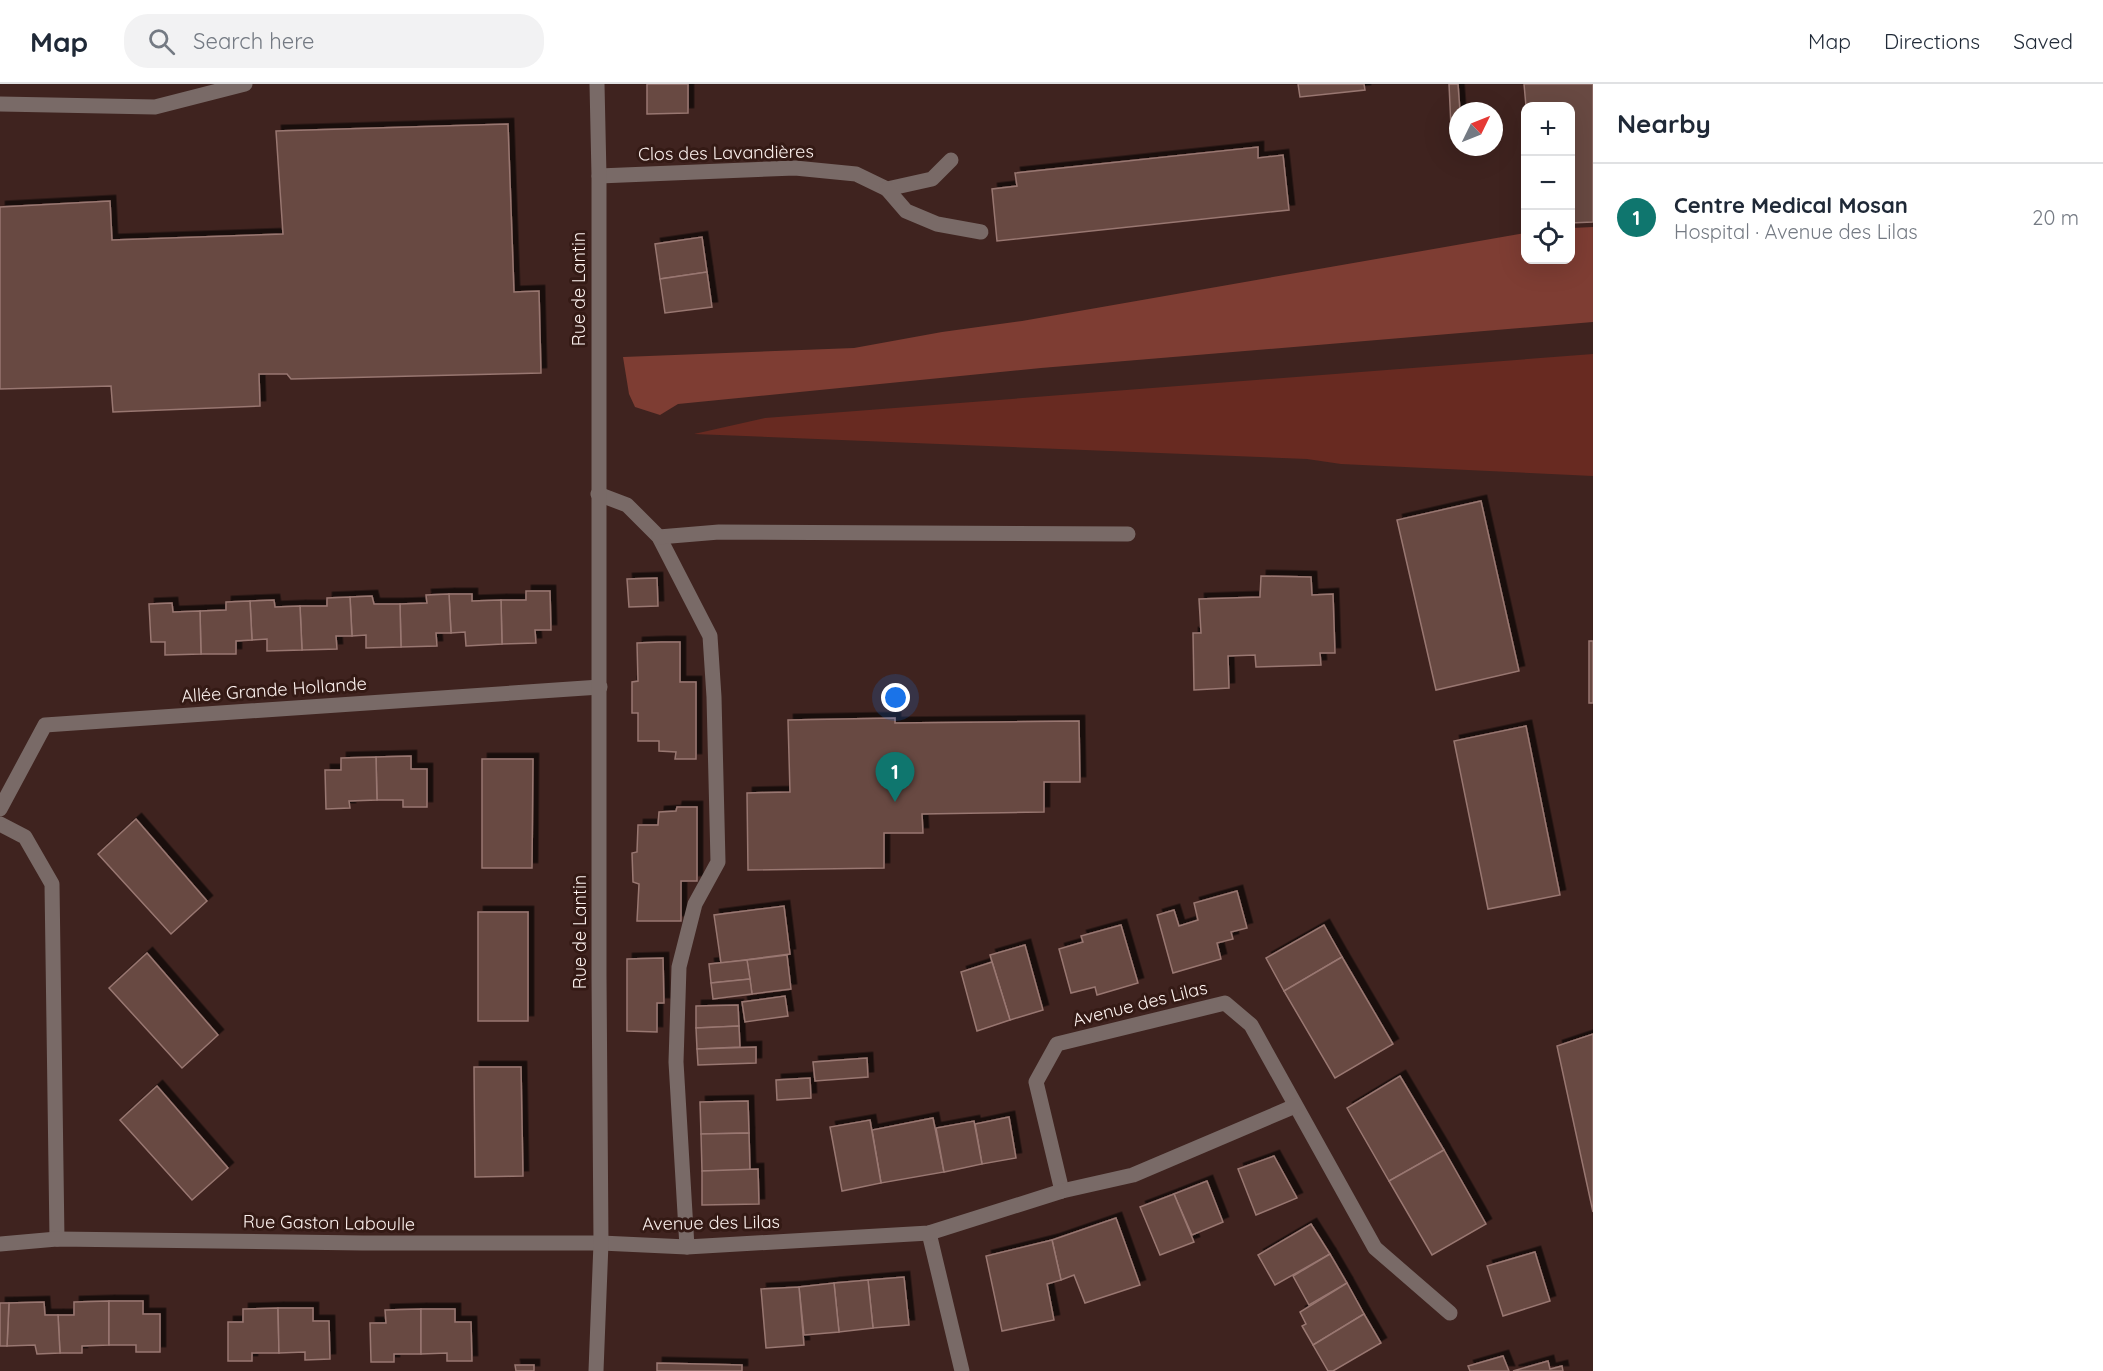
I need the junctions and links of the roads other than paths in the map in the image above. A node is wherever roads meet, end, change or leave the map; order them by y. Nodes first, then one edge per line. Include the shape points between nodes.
1 (245, 84) edge
2 (597, 84) edge
3 (0, 104) edge
4 (951, 160) dead end
5 (599, 176) junction
6 (887, 189) junction
7 (981, 232) dead end
8 (598, 494) junction
9 (1128, 534) dead end
10 (659, 537) junction
11 (600, 687) junction
12 (0, 809) edge
13 (0, 824) edge
14 (1295, 1106) junction
15 (1062, 1191) junction
16 (929, 1233) junction
17 (57, 1239) junction
18 (601, 1243) junction
19 (0, 1244) edge
20 (687, 1247) junction
21 (1450, 1313) dead end
22 (596, 1371) edge
23 (962, 1371) edge

1 - 3 street via 155,107
2 - 5 street, Rue de Lantin
4 - 6 street via 932,179
5 - 6 street, Clos des Lavandières via 795,168 856,174
5 - 8 street, Rue de Lantin
6 - 7 street, Clos des Lavandières via 906,211 937,224
8 - 10 street via 627,505
8 - 11 street, Rue de Lantin
9 - 10 street via 719,532
10 - 20 street via 710,636 714,697 718,862 695,904 680,967 676,1062
11 - 12 street, Allée Grande Hollande via 45,725
11 - 18 street, Rue de Lantin
13 - 17 street via 25,837 52,884
14 - 15 street, Avenue des Lilas via 1133,1175
14 - 15 street, Avenue des Lilas via 1251,1025 1224,1003 1057,1044 1036,1082
14 - 21 street, Avenue des Lilas via 1375,1248
15 - 16 street, Avenue des Lilas
16 - 20 street, Avenue des Lilas
16 - 23 street
17 - 18 street, Rue Gaston Laboulle
17 - 19 street, Rue Gaston Laboulle
18 - 20 street, Avenue des Lilas
18 - 22 street, Rue de Lantin

